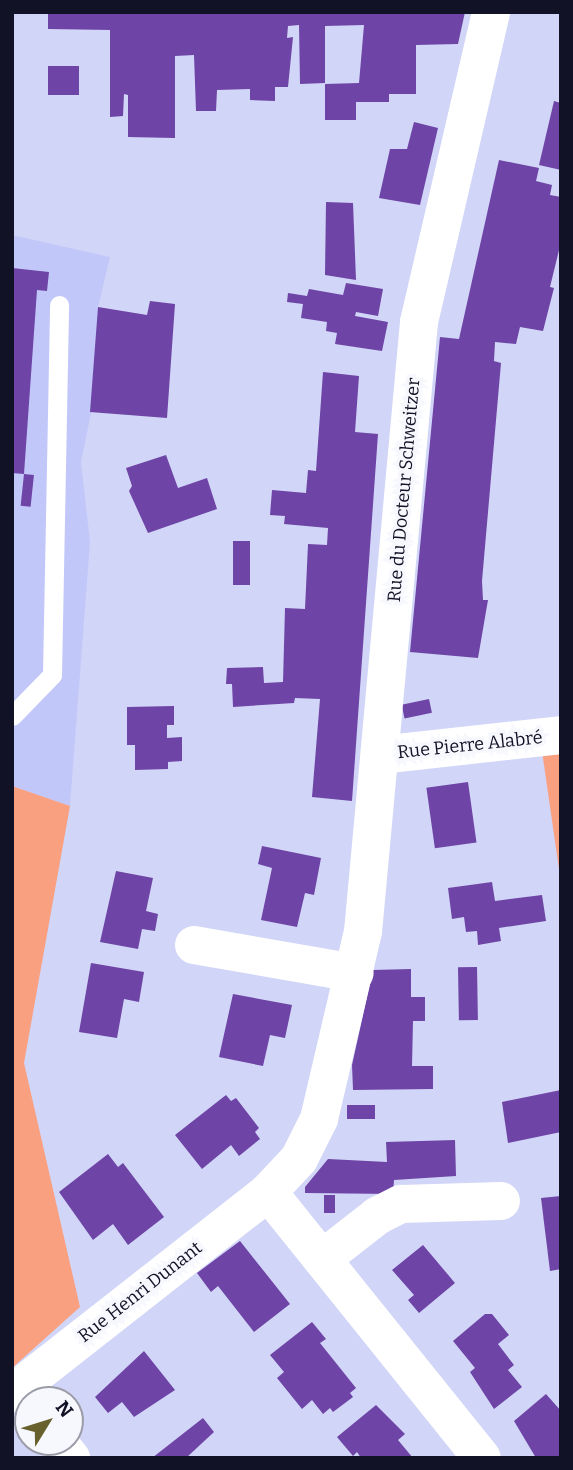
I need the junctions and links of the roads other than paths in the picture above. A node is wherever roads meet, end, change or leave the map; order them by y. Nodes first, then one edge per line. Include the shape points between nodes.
1 (491, 12) edge
2 (59, 305) dead end
3 (12, 716) edge
4 (561, 735) edge
5 (380, 755) junction
6 (194, 945) dead end
7 (355, 973) junction
8 (268, 1192) junction
9 (502, 1201) dead end
10 (322, 1259) junction
11 (31, 1386) edge
12 (482, 1458) edge

1 - 5 street, Rue du Docteur Schweitzer via 419,322
2 - 3 lane via 52,675
4 - 5 street, Rue Pierre Alabré
5 - 7 street, Rue du Docteur Schweitzer
6 - 7 street
7 - 8 street, Rue du Docteur Schweitzer via 319,1119 299,1159
8 - 10 street
8 - 11 street, Rue Henri Dunant
9 - 10 street via 401,1204 377,1216
10 - 12 street

